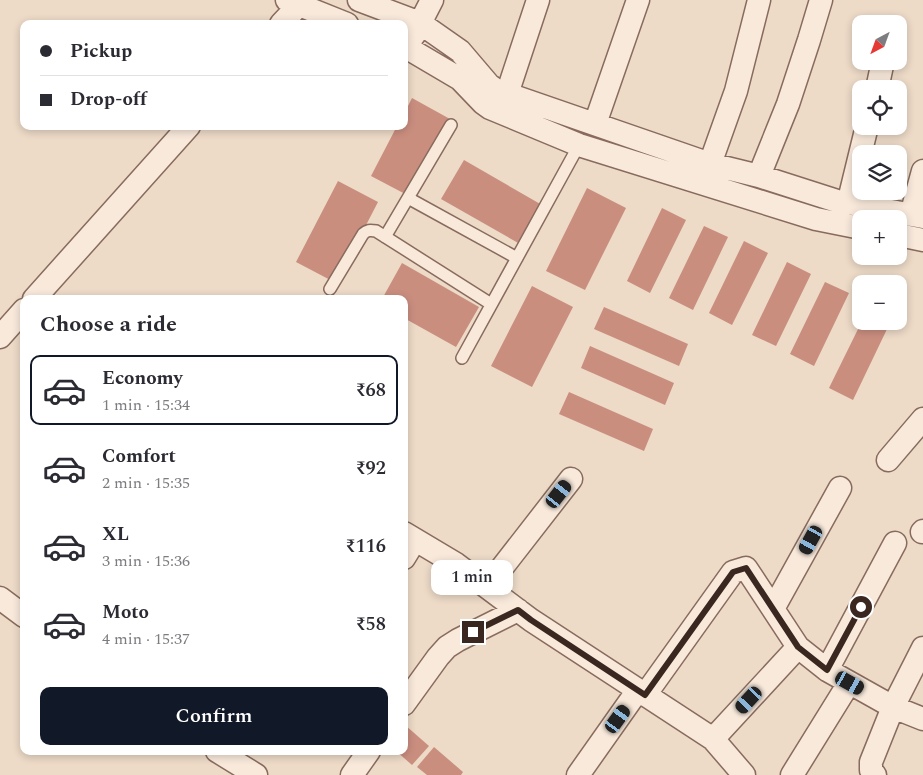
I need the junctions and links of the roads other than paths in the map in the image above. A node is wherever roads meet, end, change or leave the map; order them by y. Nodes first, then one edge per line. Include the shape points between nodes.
1 (359, 0) edge
2 (432, 0) edge
3 (538, 0) edge
4 (638, 0) edge
5 (759, 0) edge
6 (821, 0) edge
7 (293, 2) edge
8 (284, 20) edge
9 (337, 20) edge
10 (420, 23) junction
11 (408, 44) edge
12 (408, 48) edge
13 (507, 94) junction
14 (595, 124) junction
15 (451, 125) dead end
16 (185, 130) edge
17 (865, 135) edge
18 (579, 145) junction
19 (710, 164) junction
20 (923, 171) edge
21 (759, 176) junction
22 (408, 198) junction
23 (848, 204) junction
24 (917, 216) edge
25 (852, 226) edge
26 (385, 237) junction
27 (907, 237) edge
28 (923, 240) edge
29 (517, 258) junction
30 (330, 289) dead end
31 (38, 295) edge
32 (491, 304) junction
33 (20, 314) edge
34 (0, 337) edge
35 (462, 358) dead end
36 (923, 419) edge
37 (888, 460) dead end
38 (572, 479) dead end
39 (840, 488) dead end
40 (895, 543) dead end
41 (408, 544) edge
42 (487, 587) junction
43 (0, 598) edge
44 (773, 609) junction
45 (518, 610) junction
46 (20, 613) edge
47 (798, 647) junction
48 (923, 648) edge
49 (827, 670) junction
50 (850, 683) junction
51 (642, 693) junction
52 (408, 698) edge
53 (893, 707) junction
54 (923, 719) edge
55 (713, 739) junction
56 (226, 755) edge
57 (366, 755) edge
58 (256, 775) edge
59 (352, 775) edge
60 (578, 775) edge
61 (744, 775) edge
62 (792, 775) edge
63 (875, 775) edge

1 - 10 street
2 - 10 street
3 - 13 street
4 - 14 street
5 - 19 street via 736,91
6 - 21 street via 788,104
7 - 8 street
7 - 9 street
10 - 11 street
10 - 13 street via 460,51 496,90
12 - 18 street via 460,79 490,108
13 - 14 street
14 - 19 street
15 - 22 lane
16 - 31 street
17 - 23 street
18 - 25 street via 816,219
18 - 29 lane
19 - 21 street
20 - 24 street
21 - 23 street
22 - 26 lane
22 - 29 lane
23 - 24 street
26 - 30 lane via 366,230
26 - 32 lane
27 - 28 street
29 - 32 lane
32 - 35 lane
33 - 34 street
36 - 37 street
38 - 42 street
39 - 44 street
40 - 49 street
41 - 42 street via 456,564
42 - 45 street
43 - 46 street
44 - 47 street
44 - 51 street via 746,568 733,572
45 - 51 street
45 - 52 street via 447,647
47 - 49 street
47 - 55 street
48 - 53 street
49 - 50 street
50 - 53 street
50 - 62 street
51 - 55 street
51 - 60 street
53 - 54 street
53 - 63 street via 871,762
55 - 61 street
56 - 58 street
57 - 59 street

